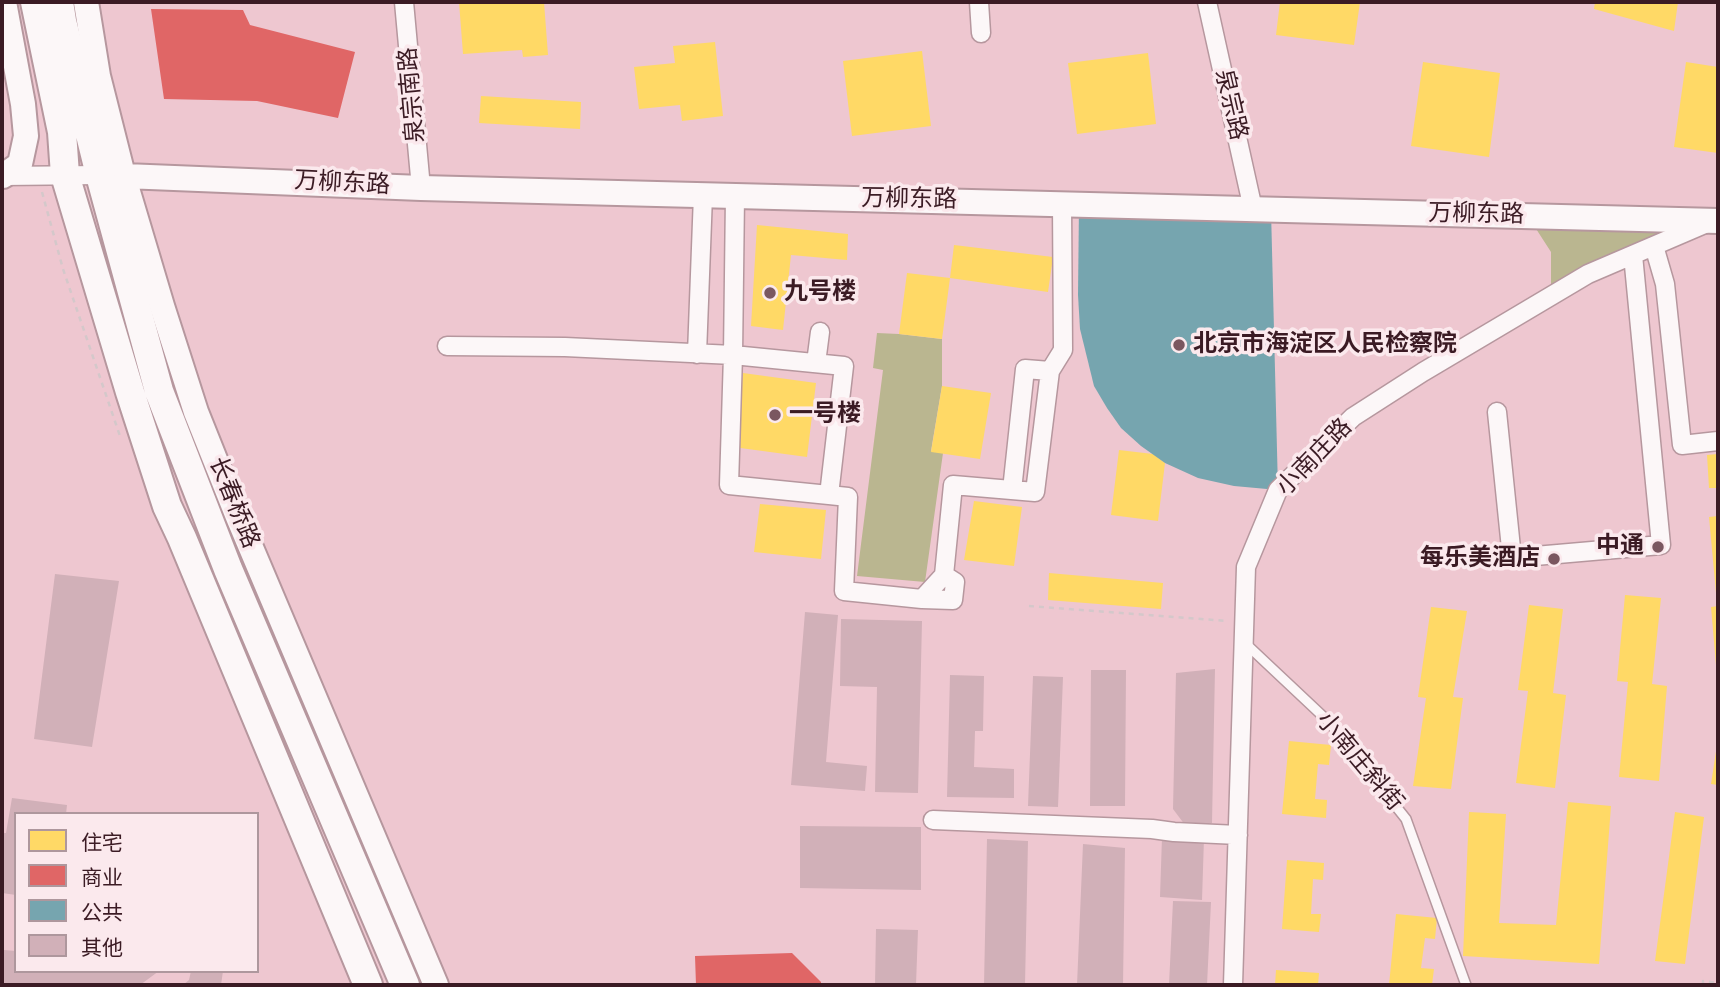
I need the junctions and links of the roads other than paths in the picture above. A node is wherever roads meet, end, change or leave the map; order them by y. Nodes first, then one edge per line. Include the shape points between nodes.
1 (4, 2) edge
2 (35, 2) edge
3 (59, 2) edge
4 (86, 2) edge
5 (404, 2) edge
6 (979, 2) edge
7 (1207, 2) edge
8 (981, 33) dead end
9 (111, 175) junction
10 (2, 176) edge
11 (65, 176) junction
12 (421, 188) junction
13 (703, 195) junction
14 (736, 196) junction
15 (1062, 204) junction
16 (1253, 209) junction
17 (1715, 221) edge
18 (1654, 246) junction
19 (1633, 255) junction
20 (820, 332) dead end
21 (447, 346) dead end
22 (697, 354) junction
23 (733, 355) junction
24 (816, 363) junction
25 (1497, 412) dead end
26 (1718, 441) edge
27 (829, 495) junction
28 (238, 517) junction
29 (228, 569) junction
30 (1244, 642) junction
31 (933, 820) dead end
32 (1238, 835) junction
33 (338, 914) junction
34 (351, 985) edge
35 (369, 985) edge
36 (405, 985) edge
37 (436, 985) edge
38 (1233, 985) edge
39 (1466, 985) edge

1 - 10 street via 26,136 20,164
2 - 11 main road via 62,132
3 - 9 main road, 长春桥路
4 - 9 street, 长春桥路
5 - 12 street, 泉宗南路
6 - 8 street
7 - 16 street, 泉宗路
9 - 11 street
9 - 12 street, 万柳东路
9 - 28 street, 长春桥路
9 - 29 main road, 长春桥路 via 159,391
10 - 11 street
11 - 33 main road via 167,506
12 - 13 street, 万柳东路
13 - 14 street, 万柳东路
13 - 22 street
14 - 15 street, 万柳东路
14 - 23 street
15 - 16 street, 万柳东路
15 - 27 street via 1063,350 1050,371 1035,492 953,485 944,575 922,599 844,591 848,497
16 - 17 street, 万柳东路
17 - 18 street, 小南庄路
18 - 19 street, 小南庄路
18 - 26 street via 1665,284 1682,445
19 - 25 street via 1661,545 1512,558
19 - 30 street, 小南庄路 via 1588,274 1353,417 1278,489 1246,567
20 - 24 street
21 - 22 street
22 - 23 street
23 - 24 street
23 - 27 street via 729,485
24 - 27 street via 844,366
28 - 29 street
28 - 37 street, 长春桥路
29 - 36 main road, 长春桥路
30 - 32 street, 小南庄路
30 - 39 lane, 小南庄斜街 via 1329,722 1406,818
31 - 32 street
32 - 38 street, 小南庄路
33 - 34 main road
33 - 35 main road

